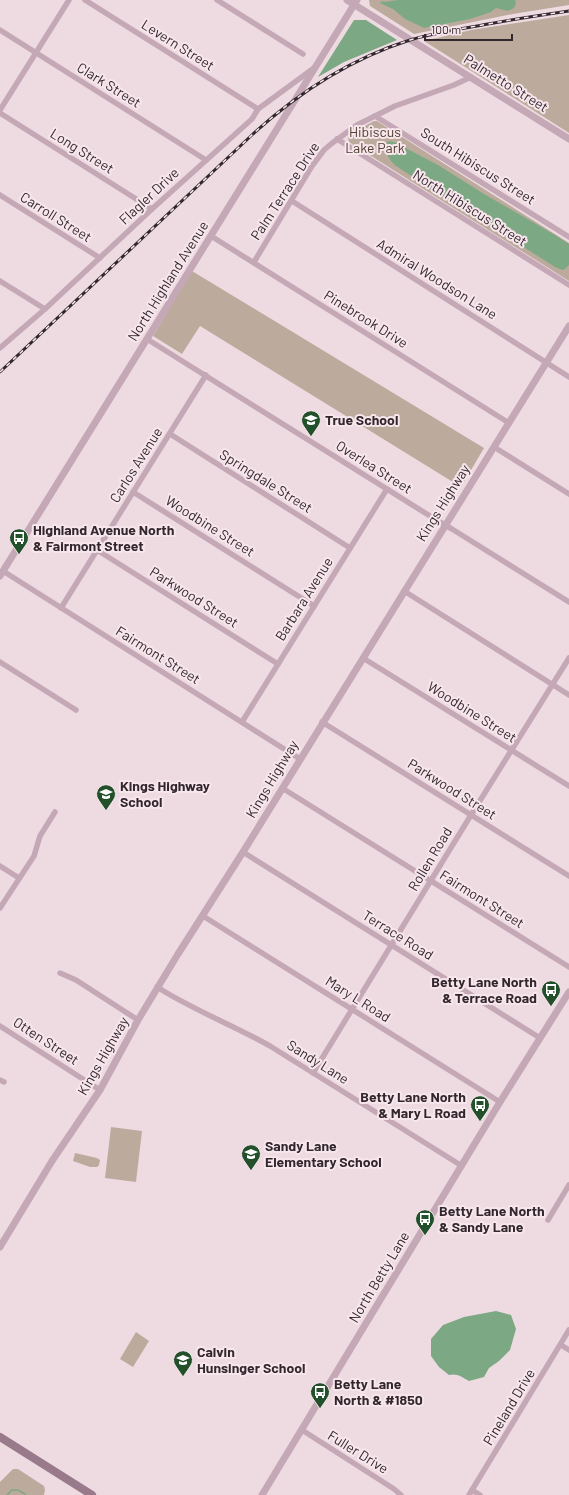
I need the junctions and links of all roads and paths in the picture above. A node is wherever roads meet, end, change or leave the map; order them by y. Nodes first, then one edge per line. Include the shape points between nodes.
1 (69, 0) edge
2 (85, 0) edge
3 (217, 0) edge
4 (347, 0) edge
5 (356, 2) edge
6 (0, 30) edge
7 (36, 53) junction
8 (303, 54) dead end
9 (317, 65) junction
10 (471, 77) junction
11 (258, 109) junction
12 (0, 110) edge
13 (0, 114) edge
14 (375, 116) junction
15 (337, 139) junction
16 (569, 139) edge
17 (206, 160) junction
18 (0, 195) edge
19 (292, 201) junction
20 (152, 209) junction
21 (211, 236) junction
22 (569, 237) edge
23 (100, 258) junction
24 (254, 262) junction
25 (0, 281) edge
26 (569, 285) edge
27 (46, 309) junction
28 (569, 326) edge
29 (147, 339) junction
30 (0, 348) edge
31 (546, 362) junction
32 (206, 376) junction
33 (569, 377) edge
34 (509, 423) junction
35 (170, 434) junction
36 (494, 447) junction
37 (387, 489) junction
38 (133, 492) junction
39 (569, 494) edge
40 (445, 525) junction
41 (350, 548) junction
42 (97, 550) junction
43 (1, 574) edge
44 (404, 591) junction
45 (569, 602) edge
46 (314, 606) junction
47 (61, 608) junction
48 (363, 658) junction
49 (569, 658) edge
50 (0, 662) edge
51 (278, 664) junction
52 (552, 685) junction
53 (569, 695) edge
54 (76, 710) dead end
55 (242, 722) junction
56 (322, 722) junction
57 (512, 751) junction
58 (300, 759) junction
59 (569, 786) edge
60 (282, 788) junction
61 (55, 812) dead end
62 (471, 815) junction
63 (243, 852) junction
64 (0, 866) edge
65 (569, 876) edge
66 (19, 878) junction
67 (431, 881) junction
68 (0, 908) edge
69 (203, 916) junction
70 (392, 945) junction
71 (569, 967) edge
72 (60, 973) dead end
73 (157, 987) junction
74 (569, 992) edge
75 (352, 1009) junction
76 (138, 1020) junction
77 (0, 1026) edge
78 (540, 1038) junction
79 (313, 1073) junction
80 (100, 1090) junction
81 (500, 1102) junction
82 (462, 1166) junction
83 (569, 1185) edge
84 (548, 1220) dead end
85 (0, 1247) edge
86 (569, 1330) edge
87 (561, 1345) junction
88 (569, 1350) edge
89 (302, 1430) junction
90 (0, 1437) edge
91 (470, 1492) edge
92 (92, 1495) edge
93 (262, 1495) edge
94 (401, 1495) edge
95 (480, 1495) edge

1 - 7 street
2 - 11 street, Levern Street
3 - 8 street
4 - 5 street, Palmetto Street
5 - 9 street, North Highland Avenue
5 - 10 street, Palmetto Street
6 - 7 street, Clark Street
7 - 12 street
7 - 17 street, Clark Street
9 - 11 street, Flagler Drive
9 - 21 street, North Highland Avenue
10 - 14 street, Palm Terrace Drive via 394,106
10 - 16 street, Palmetto Street
11 - 17 street, Flagler Drive via 252,119
13 - 20 street, Long Street
14 - 15 street, Palm Terrace Drive
14 - 22 street, South Hibiscus Street
15 - 19 street, Palm Terrace Drive via 318,158
15 - 26 street, North Hibiscus Street
17 - 20 street, Flagler Drive
18 - 23 street, Carroll Street
19 - 24 street, Palm Terrace Drive
19 - 31 street, Admiral Woodson Lane
20 - 23 street, Flagler Drive
21 - 24 street, Pinebrook Drive
21 - 29 street, North Highland Avenue
23 - 27 street, Flagler Drive
24 - 34 street, Pinebrook Drive
25 - 27 street
27 - 30 street, Flagler Drive
28 - 31 street, Kings Highway
29 - 32 street, Overlea Street
29 - 43 street, North Highland Avenue
31 - 33 street, Admiral Woodson Lane
31 - 34 street, Kings Highway
32 - 35 street, Carlos Avenue
32 - 37 street, Overlea Street
34 - 36 street, Kings Highway
35 - 38 street, Carlos Avenue
35 - 41 street, Springdale Street
36 - 39 street
36 - 40 street, Kings Highway
37 - 40 street, Overlea Street
37 - 41 street, Barbara Avenue
38 - 42 street, Carlos Avenue
38 - 46 street, Woodbine Street
40 - 44 street, Kings Highway
40 - 45 street, Overlea Street
41 - 46 street, Barbara Avenue
42 - 47 street, Carlos Avenue
42 - 51 street, Parkwood Street
43 - 47 street, Fairmont Street
44 - 48 street, Kings Highway
44 - 52 street
46 - 51 street, Barbara Avenue
47 - 55 street, Fairmont Street
48 - 56 street, Kings Highway
48 - 57 street, Woodbine Street
49 - 52 street, Rollen Road
50 - 54 street
51 - 55 street, Barbara Avenue
52 - 53 street
52 - 57 street, Rollen Road
55 - 58 street, Fairmont Street
56 - 58 street, Kings Highway
56 - 62 street, Parkwood Street
57 - 59 street, Woodbine Street
57 - 62 street, Rollen Road
58 - 60 street, Kings Highway
60 - 63 street, Kings Highway
60 - 67 street, Fairmont Street
61 - 66 street via 40,836 34,856
62 - 65 street, Parkwood Street
62 - 67 street, Rollen Road
63 - 69 street, Kings Highway
63 - 70 street, Terrace Road
64 - 66 street
66 - 68 street
67 - 70 street, Rollen Road
67 - 71 street, Fairmont Street
69 - 73 street, Kings Highway
69 - 75 street, Mary L Road
70 - 75 street, Rollen Road
70 - 78 street, Terrace Road
72 - 76 street via 76,980
73 - 76 street, Kings Highway
73 - 79 street, Sandy Lane via 250,1035
74 - 78 street, North Betty Lane
75 - 79 street, Rollen Road
75 - 81 street, Mary L Road
76 - 80 street, Kings Highway
77 - 80 street, Otten Street
78 - 81 street, North Betty Lane
79 - 82 street, Sandy Lane
80 - 85 street, Kings Highway via 52,1161
81 - 82 street, North Betty Lane
82 - 89 street, North Betty Lane
83 - 84 street
86 - 87 street, Pineland Drive
87 - 88 street
87 - 91 street, Pineland Drive
89 - 93 street, North Betty Lane
89 - 94 street, Fuller Drive
90 - 92 main road
91 - 95 street

